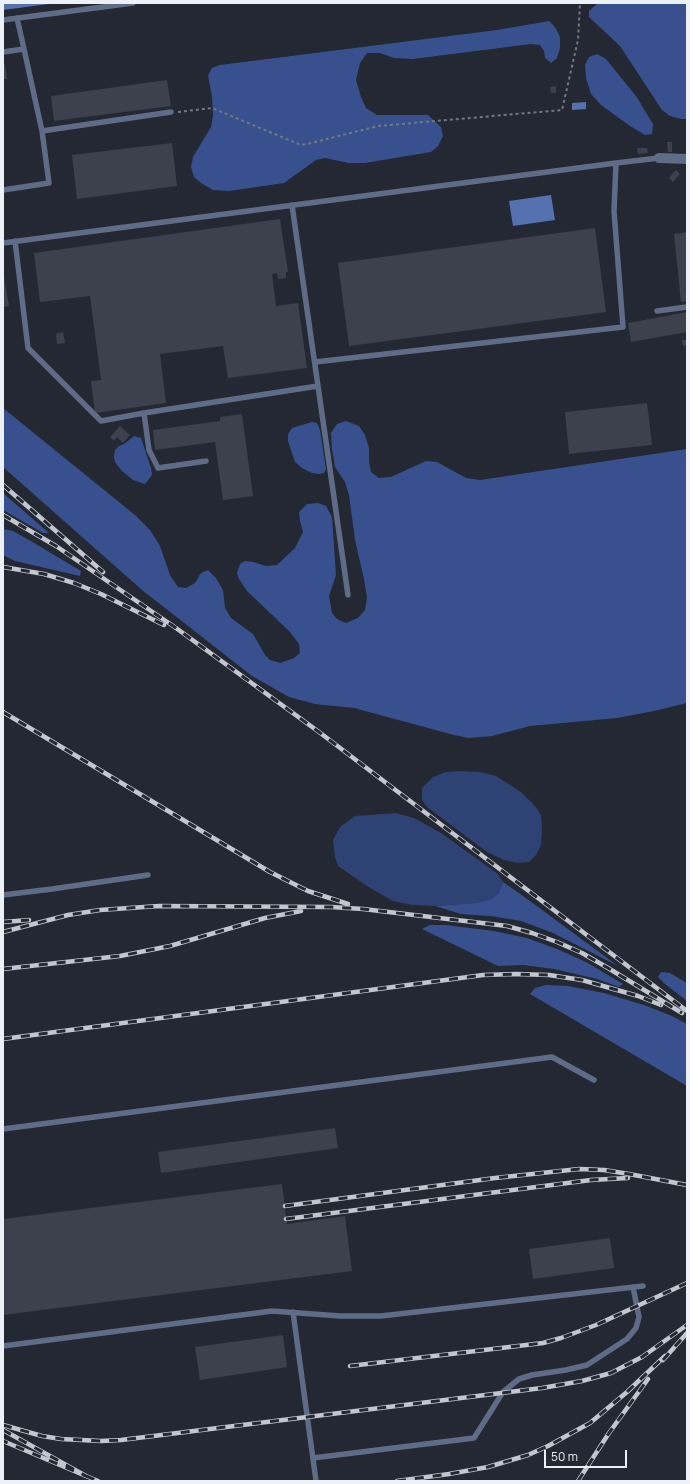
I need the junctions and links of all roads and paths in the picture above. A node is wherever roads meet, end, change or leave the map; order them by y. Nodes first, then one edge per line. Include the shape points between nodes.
1 (133, 3) edge
2 (580, 3) edge
3 (17, 18) junction
4 (3, 20) edge
5 (24, 50) junction
6 (3, 52) edge
7 (171, 112) joint
8 (42, 131) junction
9 (659, 158) joint
10 (687, 159) edge
11 (616, 163) junction
12 (3, 190) edge
13 (292, 205) junction
14 (15, 241) junction
15 (3, 243) edge
16 (687, 307) edge
17 (657, 311) dead end
18 (315, 362) junction
19 (318, 386) junction
20 (144, 413) junction
21 (206, 462) dead end
22 (348, 594) dead end
23 (148, 875) dead end
24 (3, 894) edge
25 (594, 1080) dead end
26 (3, 1129) edge
27 (644, 1286) dead end
28 (634, 1287) junction
29 (293, 1312) junction
30 (3, 1346) edge
31 (313, 1458) junction
32 (316, 1481) edge

1 - 3 lane
2 - 7 path via 578,40 562,110 378,126 301,145 212,108
3 - 4 lane
3 - 5 lane
5 - 6 lane
5 - 8 lane
7 - 8 lane
8 - 12 lane via 49,183
9 - 10 street
9 - 11 lane
11 - 13 lane
11 - 18 lane via 614,211 623,327
13 - 14 lane
13 - 18 lane
14 - 15 lane
14 - 20 lane via 28,348 101,421
16 - 17 lane
18 - 19 lane
19 - 20 lane
19 - 22 lane
20 - 21 lane via 149,450 158,468
23 - 24 lane
25 - 26 lane via 552,1057
27 - 28 lane
28 - 29 lane via 381,1316
28 - 31 lane via 639,1317 636,1328 627,1339 587,1365 519,1379 503,1392 474,1438
29 - 30 lane via 272,1310
29 - 31 lane
31 - 32 lane

